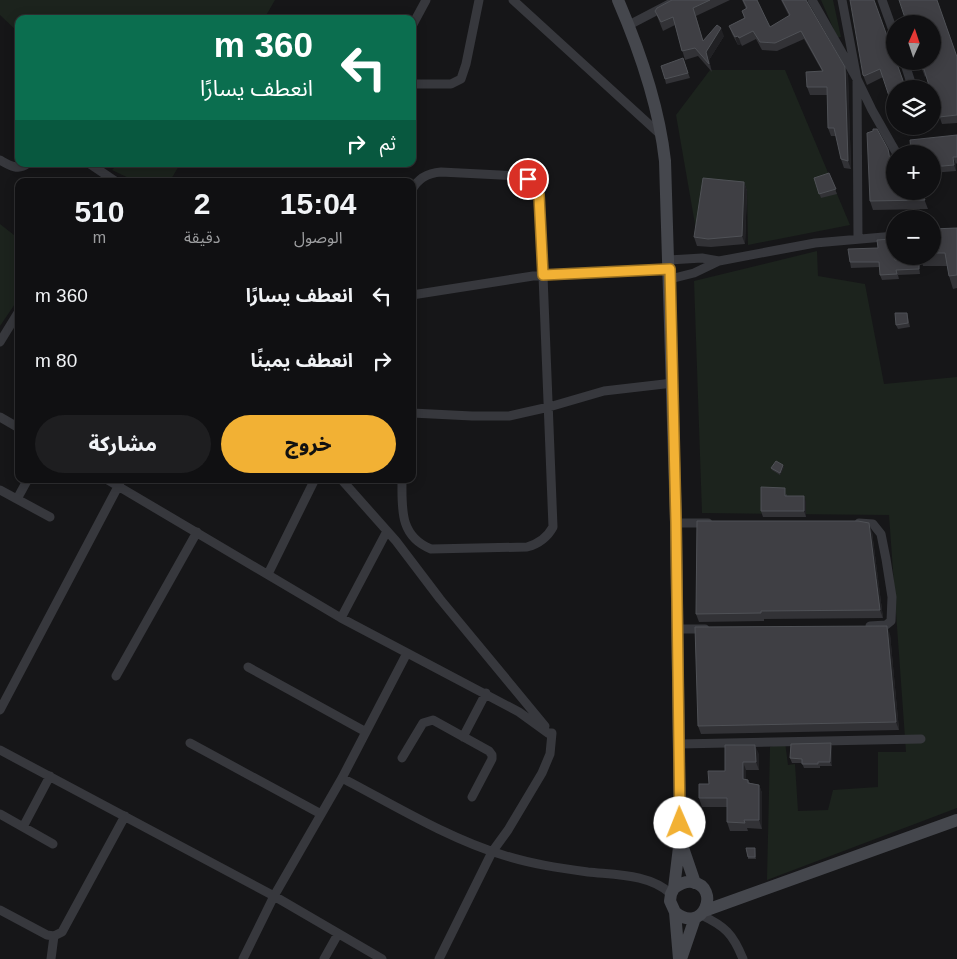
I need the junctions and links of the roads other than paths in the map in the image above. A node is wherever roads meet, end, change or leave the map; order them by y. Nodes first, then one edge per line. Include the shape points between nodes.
1 (426, 0) edge
2 (479, 0) edge
3 (513, 0) edge
4 (618, 0) edge
5 (677, 0) edge
6 (812, 0) edge
7 (842, 0) edge
8 (882, 0) edge
9 (887, 15) edge
10 (416, 19) edge
11 (629, 25) junction
12 (857, 79) junction
13 (416, 84) edge
14 (662, 136) junction
15 (892, 145) edge
16 (0, 160) edge
17 (23, 167) edge
18 (94, 167) edge
19 (111, 178) edge
20 (416, 185) edge
21 (886, 237) edge
22 (858, 239) junction
23 (719, 261) junction
24 (669, 269) junction
25 (543, 275) junction
26 (416, 294) edge
27 (15, 318) edge
28 (0, 342) edge
29 (673, 382) junction
30 (549, 408) junction
31 (416, 413) edge
32 (0, 417) edge
33 (15, 426) edge
34 (26, 483) edge
35 (119, 483) edge
36 (122, 483) edge
37 (313, 483) edge
38 (345, 483) edge
39 (402, 483) edge
40 (0, 490) edge
41 (17, 499) junction
42 (50, 517) dead end
43 (676, 522) junction
44 (713, 523) edge
45 (847, 523) edge
46 (387, 531) junction
47 (197, 532) junction
48 (268, 574) junction
49 (341, 618) junction
50 (860, 627) edge
51 (678, 629) junction
52 (716, 629) edge
53 (407, 653) junction
54 (248, 667) dead end
55 (116, 676) dead end
56 (486, 693) junction
57 (0, 710) edge
58 (366, 732) junction
59 (552, 734) junction
60 (463, 737) junction
61 (921, 739) dead end
62 (190, 743) dead end
63 (679, 744) junction
64 (0, 750) edge
65 (402, 758) dead end
66 (50, 776) junction
67 (342, 778) junction
68 (472, 797) dead end
69 (0, 814) edge
70 (321, 814) junction
71 (125, 816) junction
72 (957, 820) edge
73 (23, 827) junction
74 (680, 838) junction
75 (53, 844) dead end
76 (492, 852) junction
77 (695, 883) junction
78 (673, 891) junction
79 (707, 895) junction
80 (274, 896) junction
81 (740, 898) junction
82 (0, 910) edge
83 (674, 912) junction
84 (700, 915) junction
85 (338, 934) junction
86 (54, 936) junction
87 (51, 959) edge
88 (243, 959) edge
89 (324, 959) edge
90 (382, 959) edge
91 (439, 959) edge
92 (680, 959) edge
93 (744, 959) edge

1 - 10 street
2 - 13 street via 462,79 450,84
3 - 14 street
4 - 11 main road
5 - 11 street
6 - 12 street
7 - 12 street
8 - 9 street
11 - 14 main road
12 - 15 street
12 - 22 street
14 - 24 main road
16 - 17 street via 14,167
18 - 19 street
20 - 25 street via 423,177 435,173 513,175 528,179 539,195
21 - 22 street
22 - 23 street via 816,243
23 - 24 street via 702,258
23 - 24 street via 694,273
24 - 25 street
24 - 29 main road
25 - 26 street
25 - 30 street
27 - 28 street
29 - 30 street via 604,391
29 - 43 main road
30 - 31 street via 509,416
30 - 39 street via 554,520 550,533 539,543 521,548 431,549 421,545 412,537 403,517
32 - 33 street
34 - 41 street
35 - 57 street
36 - 47 street
37 - 48 street
38 - 46 street
40 - 41 street
41 - 42 street
43 - 44 street
43 - 51 main road
45 - 50 street via 870,524 878,529 892,598 889,624
46 - 49 street
46 - 59 street
47 - 48 street
47 - 55 street
48 - 49 street
49 - 53 street
51 - 52 street
51 - 63 main road
53 - 56 street
53 - 58 street
54 - 58 street
56 - 59 street
56 - 60 street
58 - 67 street
59 - 76 street via 550,754 542,774
60 - 65 street via 428,720
60 - 68 street via 492,755
61 - 63 street
62 - 70 street
63 - 74 main road
64 - 66 street
66 - 71 street
66 - 73 street
67 - 70 street
67 - 76 street
69 - 73 street
70 - 80 street
71 - 80 street
71 - 86 street via 62,932
72 - 81 main road
73 - 75 street
74 - 77 main road
74 - 78 main road
76 - 78 street via 532,863 638,879
76 - 91 street
77 - 78 main road via 684,882
77 - 79 main road
78 - 83 main road via 670,901
79 - 81 main road
79 - 84 main road via 708,902
80 - 85 street
80 - 88 street
81 - 84 main road
82 - 86 street
83 - 84 main road via 688,919
83 - 92 main road
84 - 92 main road
84 - 93 street via 718,923 730,934
85 - 89 street
85 - 90 street
86 - 87 street

